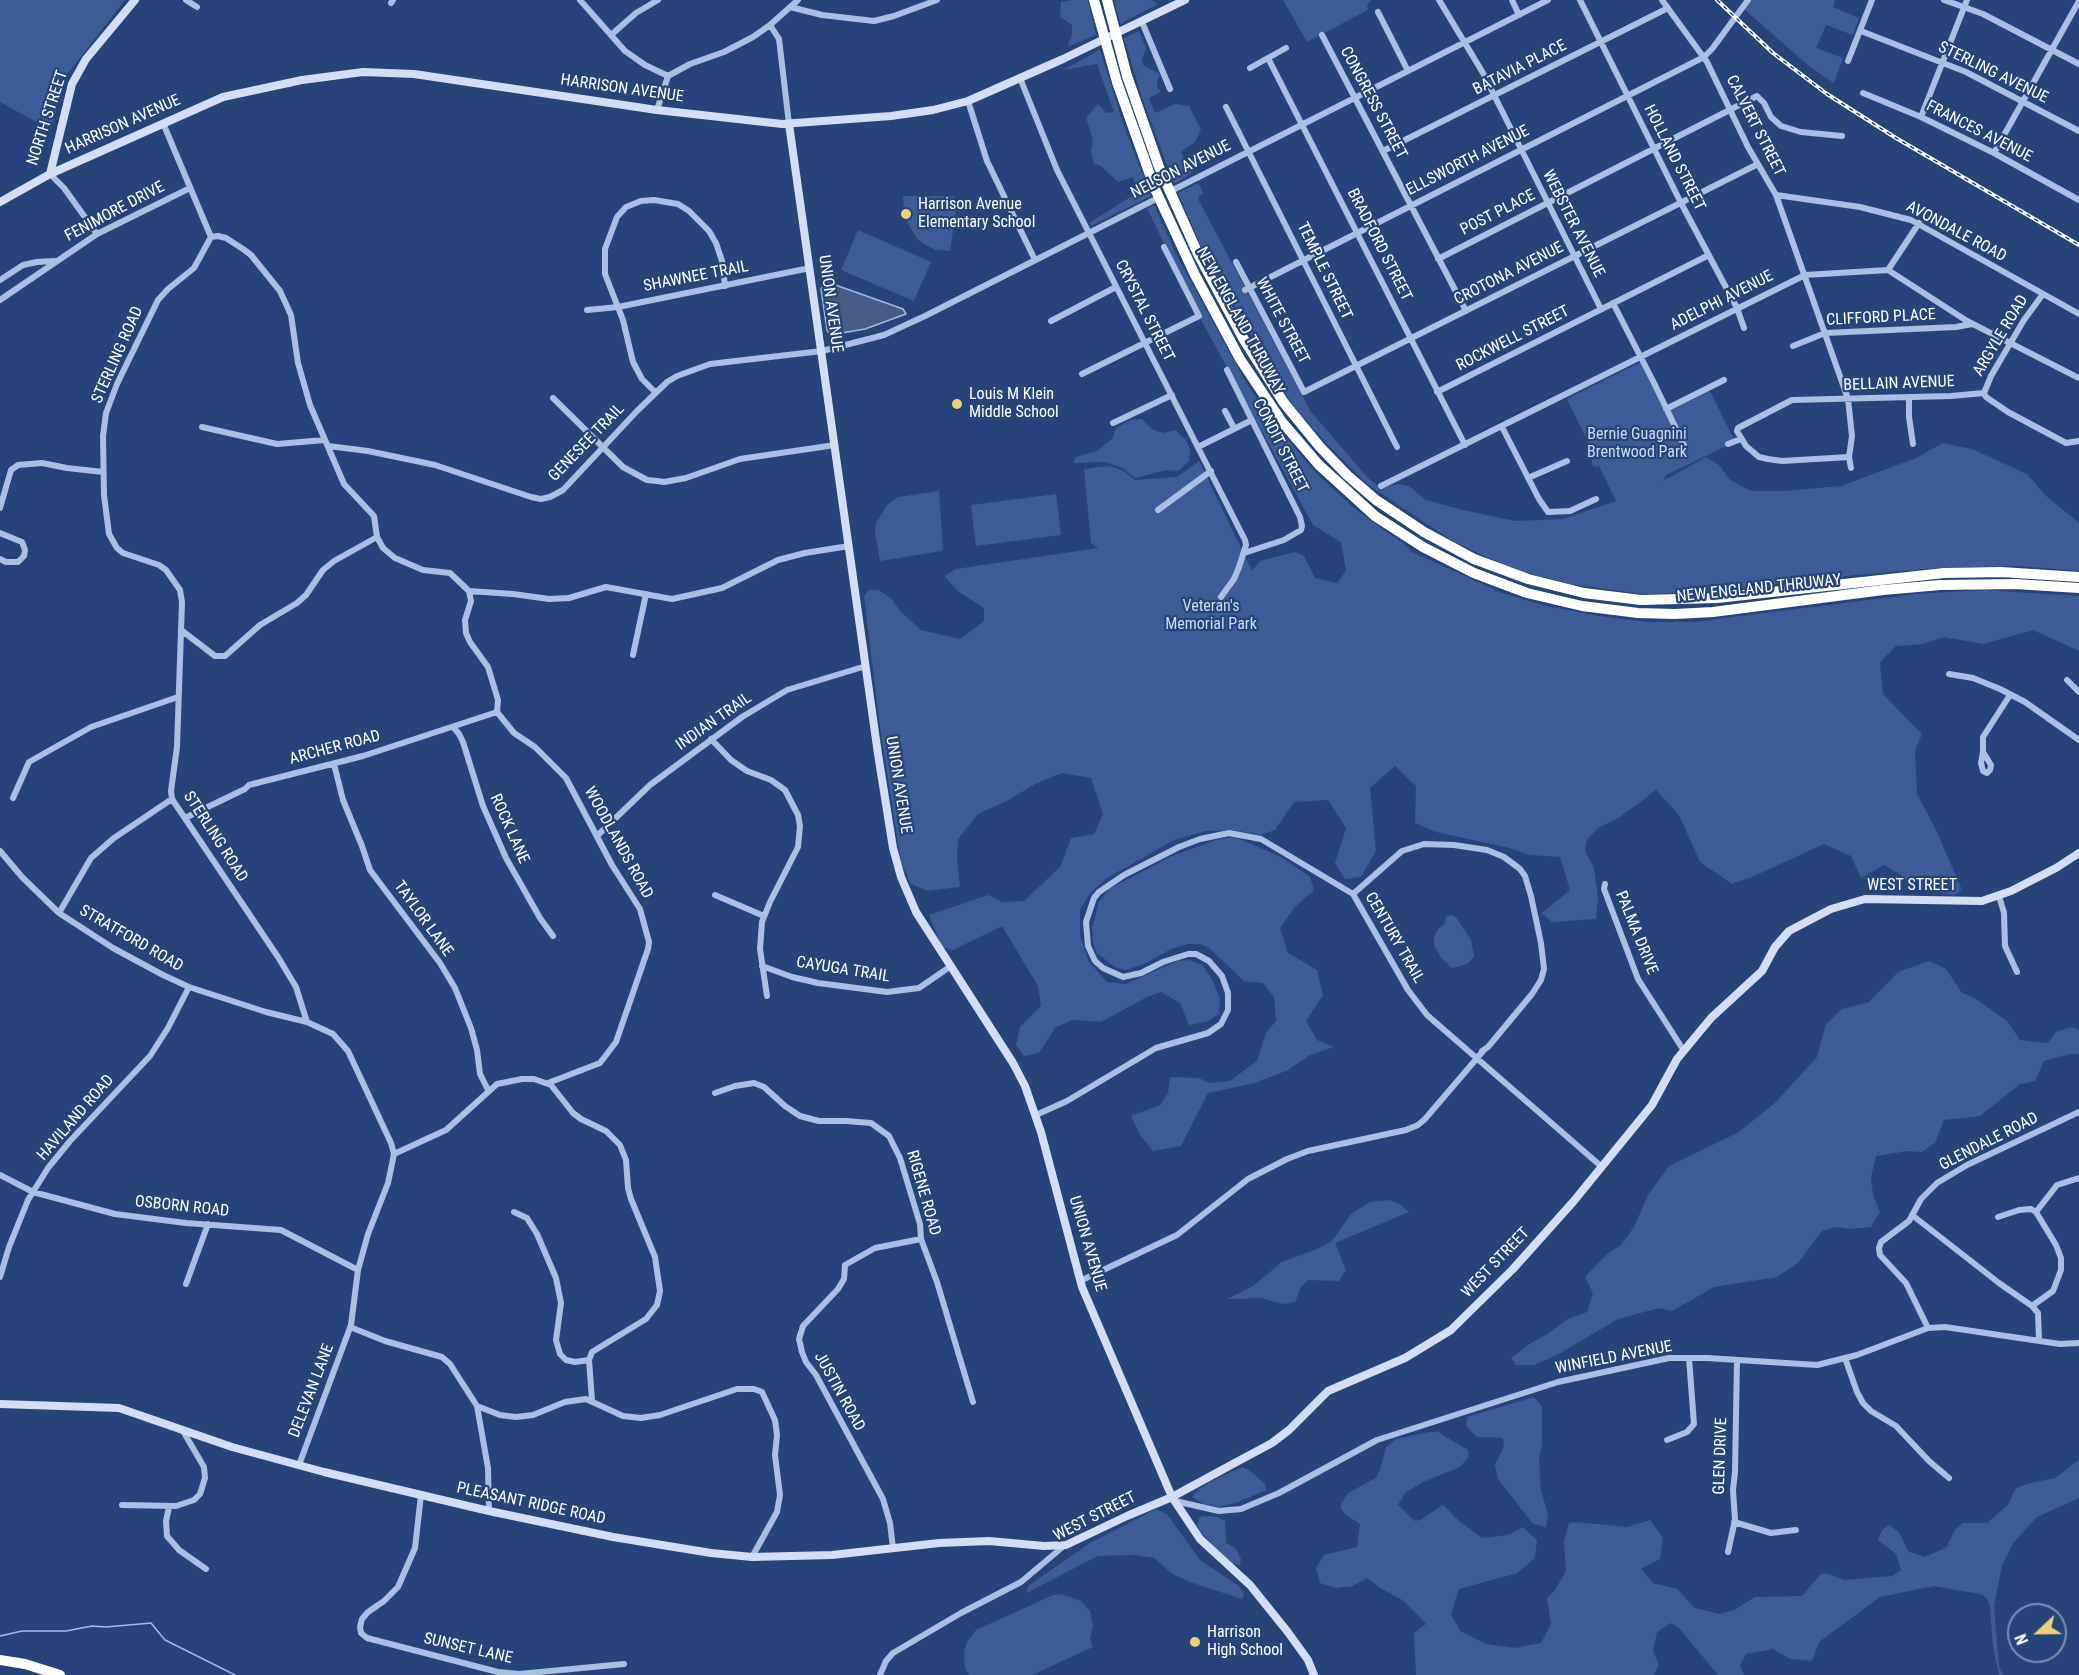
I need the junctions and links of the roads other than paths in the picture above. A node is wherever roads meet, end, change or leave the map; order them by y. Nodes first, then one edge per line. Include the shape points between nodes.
1 (135, 0) edge
2 (186, 0) edge
3 (580, 0) edge
4 (658, 0) edge
5 (798, 0) edge
6 (937, 0) edge
7 (1094, 0) edge
8 (1107, 0) edge
9 (1185, 0) edge
10 (1439, 0) edge
11 (1512, 0) edge
12 (1548, 0) edge
13 (1580, 0) edge
14 (1662, 0) edge
15 (1872, 0) edge
16 (1944, 0) edge
17 (1747, 2) edge
18 (2079, 2) edge
19 (1966, 4) edge
20 (197, 7) dead end
21 (790, 7) junction
22 (1668, 8) junction
23 (1378, 12) dead end
24 (1519, 15) junction
25 (1138, 24) junction
26 (770, 25) junction
27 (1861, 31) junction
28 (611, 35) junction
29 (1322, 35) dead end
30 (1601, 41) junction
31 (1466, 42) junction
32 (1286, 48) dead end
33 (2052, 50) junction
34 (1704, 57) junction
35 (1268, 58) junction
36 (1848, 61) dead end
37 (1943, 63) junction
38 (2079, 64) edge
39 (1250, 68) dead end
40 (1408, 71) junction
41 (668, 76) junction
42 (1020, 78) junction
43 (1170, 89) dead end
44 (1863, 93) dead end
45 (1494, 96) junction
46 (1628, 96) junction
47 (1355, 98) junction
48 (968, 101) junction
49 (2024, 101) junction
50 (1226, 106) dead end
51 (657, 110) junction
52 (1731, 111) junction
53 (1922, 117) junction
54 (163, 123) junction
55 (789, 124) junction
56 (1302, 124) junction
57 (2079, 131) edge
58 (1842, 136) dead end
59 (1654, 148) junction
60 (1521, 150) junction
61 (1248, 151) junction
62 (1383, 151) junction
63 (1994, 153) junction
64 (1758, 164) junction
65 (50, 174) junction
66 (190, 188) junction
67 (1776, 195) junction
68 (2079, 200) edge
69 (0, 202) edge
70 (1548, 203) junction
71 (1681, 203) junction
72 (1411, 205) junction
73 (1918, 223) junction
74 (1089, 232) junction
75 (1358, 232) junction
76 (97, 234) junction
77 (211, 237) junction
78 (1164, 247) dead end
79 (1709, 255) junction
80 (1575, 256) junction
81 (1438, 259) junction
82 (1035, 260) junction
83 (1304, 260) junction
84 (54, 261) junction
85 (1236, 262) dead end
86 (810, 268) junction
87 (1888, 270) junction
88 (1805, 275) junction
89 (0, 280) edge
90 (725, 286) junction
91 (1116, 287) junction
92 (1247, 289) junction
93 (2043, 294) junction
94 (0, 300) edge
95 (1613, 303) junction
96 (618, 307) junction
97 (1737, 308) junction
98 (1601, 309) junction
99 (587, 310) dead end
100 (1466, 311) junction
101 (2079, 314) edge
102 (1051, 321) dead end
103 (1973, 324) junction
104 (1744, 328) dead end
105 (1825, 333) junction
106 (1411, 338) junction
107 (1144, 342) junction
108 (2011, 344) junction
109 (1792, 346) dead end
110 (822, 351) junction
111 (1641, 357) junction
112 (1356, 366) junction
113 (1227, 370) dead end
114 (1082, 374) dead end
115 (2079, 378) edge
116 (1724, 380) dead end
117 (1304, 392) joint
118 (1437, 392) junction
119 (656, 393) junction
120 (1984, 393) junction
121 (1172, 395) junction
122 (1909, 397) junction
123 (553, 398) dead end
124 (1848, 399) junction
125 (1666, 409) junction
126 (1225, 411) dead end
127 (1252, 420) junction
128 (1113, 423) dead end
129 (202, 427) dead end
130 (1502, 427) junction
131 (1234, 428) junction
132 (1741, 439) junction
133 (2079, 441) edge
134 (326, 443) junction
135 (1728, 444) dead end
136 (1913, 444) dead end
137 (835, 445) junction
138 (1465, 445) junction
139 (1684, 445) dead end
140 (1198, 447) junction
141 (1397, 447) dead end
142 (603, 448) junction
143 (1850, 458) junction
144 (1567, 461) dead end
145 (1851, 468) dead end
146 (1211, 471) junction
147 (103, 472) junction
148 (1528, 478) junction
149 (1381, 486) dead end
150 (1596, 499) dead end
151 (0, 508) edge
152 (1158, 510) dead end
153 (0, 533) edge
154 (377, 537) junction
155 (849, 546) junction
156 (1244, 553) junction
157 (0, 559) edge
158 (2079, 577) edge
159 (2079, 588) edge
160 (469, 591) junction
161 (646, 594) junction
162 (1221, 597) dead end
163 (181, 630) junction
164 (633, 655) dead end
165 (866, 666) junction
166 (1948, 674) dead end
167 (2067, 680) dead end
168 (2079, 692) edge
169 (2010, 695) junction
170 (178, 697) junction
171 (497, 712) junction
172 (453, 727) junction
173 (711, 739) junction
174 (2079, 740) edge
175 (1983, 752) dead end
176 (334, 764) junction
177 (13, 798) dead end
178 (172, 799) junction
179 (185, 818) junction
180 (598, 835) junction
181 (0, 851) edge
182 (2079, 853) edge
183 (1605, 884) dead end
184 (1353, 894) junction
185 (715, 895) dead end
186 (1999, 896) junction
187 (59, 913) junction
188 (764, 916) junction
189 (553, 936) dead end
190 (762, 966) junction
191 (951, 966) junction
192 (2017, 972) dead end
193 (189, 987) junction
194 (767, 996) dead end
195 (307, 1022) junction
196 (1684, 1051) junction
197 (1475, 1057) junction
198 (548, 1083) junction
199 (488, 1090) junction
200 (715, 1094) dead end
201 (2079, 1112) edge
202 (1036, 1115) junction
203 (394, 1154) junction
204 (1602, 1167) junction
205 (0, 1175) edge
206 (2079, 1178) edge
207 (33, 1192) junction
208 (514, 1212) dead end
209 (2036, 1212) junction
210 (1912, 1215) junction
211 (1998, 1217) dead end
212 (208, 1224) junction
213 (921, 1239) junction
214 (358, 1270) junction
215 (0, 1277) edge
216 (1080, 1281) junction
217 (186, 1284) dead end
218 (2032, 1306) junction
219 (350, 1328) junction
220 (1928, 1328) junction
221 (2039, 1340) junction
222 (2079, 1343) edge
223 (1689, 1358) junction
224 (1845, 1358) junction
225 (589, 1360) junction
226 (1737, 1360) junction
227 (592, 1400) junction
228 (973, 1402) dead end
229 (0, 1404) edge
230 (477, 1406) junction
231 (183, 1431) junction
232 (1667, 1440) dead end
233 (299, 1465) junction
234 (1949, 1478) dead end
235 (422, 1495) junction
236 (1173, 1499) junction
237 (122, 1505) dead end
238 (169, 1507) junction
239 (489, 1511) junction
240 (1734, 1522) junction
241 (1796, 1530) dead end
242 (1066, 1545) junction
243 (894, 1548) junction
244 (1728, 1552) dead end
245 (752, 1557) junction
246 (206, 1569) dead end
247 (0, 1660) edge
248 (624, 1664) dead end
249 (60, 1675) edge
250 (880, 1675) edge
251 (1314, 1675) edge

1 - 65 street, NORTH STREET via 86,59 72,84
2 - 20 street
3 - 28 street
4 - 28 street
5 - 21 street
6 - 21 street via 874,21
7 - 159 highway, NEW ENGLAND THRUWAY via 1117,82 1155,189 1240,359 1306,451 1346,491 1407,537 1456,565 1509,587 1563,602 1638,613 1713,612 1940,585
8 - 158 highway, NEW ENGLAND THRUWAY via 1127,76 1159,166 1193,245 1243,338 1284,403 1320,447 1376,500 1424,532 1474,559 1528,579 1584,593 1641,600 1717,598 1944,573
9 - 25 street, HARRISON AVENUE
10 - 31 street, WEBSTER AVENUE
11 - 24 street
12 - 24 street, NELSON AVENUE
13 - 30 street, HOLLAND STREET
14 - 22 street, CALVERT STREET
15 - 27 street
16 - 19 street
17 - 34 street
18 - 33 street
19 - 33 street
19 - 37 street
21 - 26 street
22 - 30 street, BATAVIA PLACE
22 - 34 street, CALVERT STREET
23 - 40 street
24 - 31 street, NELSON AVENUE
25 - 42 street, HARRISON AVENUE
25 - 43 street
26 - 41 street via 724,52 690,63
26 - 55 street, UNION AVENUE via 779,39
27 - 36 street
27 - 37 street, STERLING AVENUE
28 - 41 street via 625,51
29 - 47 street, CONGRESS STREET
30 - 45 street, BATAVIA PLACE
30 - 46 street, HOLLAND STREET
31 - 40 street, NELSON AVENUE
31 - 45 street, WEBSTER AVENUE
32 - 35 street
33 - 38 street
33 - 49 street
34 - 46 street, ELLSWORTH AVENUE
34 - 52 street, CALVERT STREET
35 - 39 street
35 - 56 street, BRADFORD STREET
37 - 49 street, STERLING AVENUE
37 - 53 street
40 - 47 street, NELSON AVENUE
41 - 51 street
42 - 48 street, HARRISON AVENUE
42 - 74 street, CRYSTAL STREET via 1044,140
44 - 53 street, FRANCES AVENUE
45 - 60 street, WEBSTER AVENUE
45 - 62 street, BATAVIA PLACE
46 - 59 street, HOLLAND STREET
46 - 60 street, ELLSWORTH AVENUE
47 - 56 street, NELSON AVENUE
47 - 62 street, CONGRESS STREET
48 - 55 street, HARRISON AVENUE via 891,116
48 - 82 street via 987,161
49 - 57 street, STERLING AVENUE
49 - 63 street
50 - 61 street, TEMPLE STREET
51 - 54 street, HARRISON AVENUE via 414,74 363,72 250,90
51 - 55 street, HARRISON AVENUE
52 - 58 street, POST PLACE via 1758,96 1781,126
52 - 59 street, POST PLACE
52 - 64 street, CALVERT STREET
53 - 63 street, FRANCES AVENUE
54 - 65 street, HARRISON AVENUE
54 - 66 street
55 - 86 street, UNION AVENUE
56 - 61 street, NELSON AVENUE
56 - 75 street, BRADFORD STREET
59 - 70 street, POST PLACE
59 - 71 street, HOLLAND STREET
60 - 70 street, WEBSTER AVENUE
60 - 72 street, ELLSWORTH AVENUE
61 - 74 street, NELSON AVENUE
61 - 83 street, TEMPLE STREET
62 - 72 street, CONGRESS STREET
63 - 68 street, FRANCES AVENUE
64 - 67 street, CALVERT STREET
64 - 71 street, CROTONA AVENUE
65 - 69 street, NORTH STREET
65 - 76 street
66 - 76 street, FENIMORE DRIVE
66 - 77 street
67 - 73 street, AVONDALE ROAD via 1892,213
67 - 88 street, CALVERT STREET
70 - 80 street, WEBSTER AVENUE
70 - 81 street, POST PLACE
71 - 79 street, HOLLAND STREET
71 - 80 street, CROTONA AVENUE
72 - 75 street, ELLSWORTH AVENUE
72 - 81 street, CONGRESS STREET
73 - 87 street
73 - 93 street, AVONDALE ROAD
74 - 82 street, NELSON AVENUE
74 - 91 street, CRYSTAL STREET
75 - 83 street, ELLSWORTH AVENUE
75 - 106 street, BRADFORD STREET
76 - 84 street, FENIMORE DRIVE
77 - 134 street via 226,238 251,255 280,291 291,315 310,405
77 - 147 street, STERLING ROAD via 194,268 158,300 117,384 106,413
78 - 107 street via 1199,316
79 - 95 street
79 - 97 street, HOLLAND STREET
80 - 98 street, WEBSTER AVENUE
80 - 100 street, CROTONA AVENUE
81 - 100 street, CONGRESS STREET
82 - 110 street, NELSON AVENUE via 884,335
83 - 92 street, ELLSWORTH AVENUE
83 - 112 street, TEMPLE STREET
84 - 89 street, FENIMORE DRIVE via 23,265
84 - 94 street, FENIMORE DRIVE
85 - 92 street, WHITE STREET
86 - 90 street, SHAWNEE TRAIL
86 - 110 street, UNION AVENUE
87 - 88 street, ADELPHI AVENUE
87 - 103 street
88 - 97 street, ADELPHI AVENUE
88 - 105 street, CALVERT STREET
90 - 96 street, SHAWNEE TRAIL
90 - 96 street via 722,261 709,231 678,204 666,200 641,201 626,207 617,217 605,249 605,274
91 - 102 street
91 - 107 street, CRYSTAL STREET
92 - 117 street, WHITE STREET
93 - 101 street, AVONDALE ROAD
93 - 108 street, ARGYLE ROAD
95 - 98 street
95 - 111 street
96 - 99 street, SHAWNEE TRAIL
96 - 119 street via 633,362
97 - 104 street, HOLLAND STREET
97 - 111 street, ADELPHI AVENUE
98 - 118 street, ROCKWELL STREET
100 - 106 street, CROTONA AVENUE
103 - 105 street, CLIFFORD PLACE
103 - 108 street
105 - 109 street, CLIFFORD PLACE
105 - 124 street, CALVERT STREET
106 - 112 street, CROTONA AVENUE
106 - 118 street, BRADFORD STREET
107 - 114 street
107 - 121 street, CRYSTAL STREET
108 - 115 street
108 - 120 street, ARGYLE ROAD
110 - 119 street, GENESEE TRAIL via 710,364 677,376
110 - 137 street, UNION AVENUE
111 - 125 street
111 - 130 street, ADELPHI AVENUE
112 - 117 street, CROTONA AVENUE
112 - 141 street, TEMPLE STREET
113 - 127 street, CONDIT STREET
116 - 125 street
118 - 138 street, BRADFORD STREET
119 - 142 street, GENESEE TRAIL
120 - 122 street, BELLAIN AVENUE
120 - 133 street via 2008,412 2066,443
121 - 128 street
121 - 140 street, CRYSTAL STREET
122 - 124 street, BELLAIN AVENUE
122 - 136 street
123 - 142 street
124 - 132 street, BELLAIN AVENUE via 1792,400 1738,428
124 - 143 street, CALVERT STREET
125 - 139 street
126 - 131 street
127 - 131 street
127 - 156 street, CONDIT STREET via 1302,526 1284,540
129 - 134 street via 277,444
130 - 138 street, ADELPHI AVENUE
130 - 148 street
131 - 140 street
132 - 135 street
132 - 143 street via 1759,457 1768,459
134 - 142 street, GENESEE TRAIL via 435,465 541,499 563,490
134 - 154 street via 348,490 374,516
137 - 142 street via 740,459 664,482 630,472
137 - 155 street, UNION AVENUE
138 - 149 street, ADELPHI AVENUE
140 - 146 street, CRYSTAL STREET
143 - 145 street, CALVERT STREET
144 - 148 street
146 - 152 street
146 - 156 street, CRYSTAL STREET via 1245,540
147 - 151 street via 42,463 18,465 11,471
147 - 163 street, STERLING ROAD via 112,541 123,553 159,565 171,576 180,590
148 - 150 street via 1548,512 1577,509
153 - 157 street via 22,542 25,550 18,562
154 - 160 street via 394,558 423,570 450,573
154 - 163 street via 322,570 297,603 260,625 225,656 215,656
155 - 161 street via 778,560 702,594 672,599
155 - 165 street, UNION AVENUE
156 - 162 street via 1234,579
160 - 161 street via 549,599 569,598 600,588
160 - 171 street via 466,633 488,667 498,700
161 - 164 street
163 - 170 street, STERLING ROAD
165 - 173 street, INDIAN TRAIL via 787,690
165 - 191 street, UNION AVENUE via 893,848 901,877 916,912
166 - 169 street via 1973,678
167 - 168 street
169 - 174 street
169 - 175 street via 1983,737
170 - 177 street via 91,727 29,762
170 - 178 street, STERLING ROAD
171 - 172 street, ARCHER ROAD
171 - 180 street, WOODLANDS ROAD via 514,733 535,747 566,778
172 - 176 street, ARCHER ROAD
172 - 189 street, ROCK LANE via 506,858
173 - 180 street, INDIAN TRAIL via 650,785
173 - 188 street via 747,771 779,785 798,815 798,847
176 - 179 street, ARCHER ROAD via 249,784
176 - 199 street, TAYLOR LANE via 343,800 370,870 455,988
178 - 179 street, STERLING ROAD
178 - 187 street via 91,858
179 - 195 street, STERLING ROAD via 296,987
180 - 198 street, WOODLANDS ROAD via 640,909 648,950 621,1030 604,1060
181 - 187 street, STRATFORD ROAD
182 - 186 street, WEST STREET
183 - 196 street, PALMA DRIVE via 1638,979
184 - 197 street, CENTURY TRAIL via 1408,990 1427,1015
184 - 197 street via 1402,851 1424,844 1487,850 1520,869 1531,896 1544,969 1532,994
184 - 202 street, CENTURY TRAIL via 1261,839 1229,833 1179,847 1106,886 1094,898 1086,922 1088,946 1095,961 1124,977 1196,954 1222,976 1228,1010 1218,1028 1156,1048
185 - 188 street
186 - 192 street via 2005,946
186 - 196 street, WEST STREET via 1982,901 1865,899 1806,921 1781,938 1762,971
187 - 193 street, STRATFORD ROAD via 113,948
188 - 190 street
190 - 191 street, CAYUGA TRAIL via 818,983 887,992 919,988
190 - 194 street
191 - 202 street, UNION AVENUE via 1013,1063
193 - 195 street, STRATFORD ROAD
193 - 207 street, HAVILAND ROAD via 150,1056 70,1141
195 - 203 street via 333,1034 348,1051
196 - 204 street, WEST STREET via 1652,1105
197 - 204 street, CENTURY TRAIL
197 - 216 street via 1418,1125 1287,1159 1248,1179 1177,1235
198 - 199 street via 522,1079 502,1082
198 - 225 street via 573,1113 606,1131 620,1145 631,1199 658,1272 660,1292 654,1310 592,1352
199 - 203 street via 446,1130
200 - 213 street, RIGENE ROAD via 754,1083 800,1116 871,1124 889,1136 900,1158
201 - 210 street, GLENDALE ROAD via 1952,1174 1929,1190
202 - 216 street, UNION AVENUE
203 - 214 street
204 - 236 street, WEST STREET via 1513,1269 1451,1330 1405,1358 1328,1391 1272,1443
205 - 207 street, OSBORN ROAD
206 - 209 street via 2056,1185
207 - 212 street, OSBORN ROAD via 115,1214
207 - 215 street, HAVILAND ROAD
208 - 225 street via 527,1218 556,1278 561,1303 556,1340 560,1353 566,1360
209 - 211 street via 2019,1210
209 - 218 street via 2056,1245 2061,1270 2052,1291
210 - 218 street
210 - 220 street, GLENDALE ROAD via 1879,1248 1880,1255 1906,1283
212 - 214 street, OSBORN ROAD via 281,1230
212 - 217 street
213 - 228 street, RIGENE ROAD
213 - 243 street, JUSTIN ROAD via 875,1248 845,1265 838,1289 804,1326 799,1339 806,1362 883,1499
214 - 219 street
216 - 236 street, UNION AVENUE
218 - 221 street via 2038,1313
219 - 230 street via 442,1357
219 - 233 street, DELEVAN LANE
220 - 221 street, WINFIELD AVENUE
220 - 224 street, WINFIELD AVENUE
221 - 222 street, WINFIELD AVENUE
223 - 226 street, WINFIELD AVENUE
223 - 232 street via 1694,1424 1687,1432
223 - 236 street, WINFIELD AVENUE via 1669,1358 1558,1382 1377,1440 1241,1509 1219,1511
224 - 226 street, WINFIELD AVENUE via 1817,1365
224 - 234 street via 1863,1403 1896,1426
225 - 227 street
226 - 240 street, GLEN DRIVE
227 - 230 street via 565,1402 516,1417
227 - 245 street via 623,1416 641,1418 736,1389 762,1392 775,1420 780,1496 777,1512
229 - 231 street, PLEASANT RIDGE ROAD via 119,1408
230 - 239 street via 488,1468
231 - 233 street, PLEASANT RIDGE ROAD
231 - 238 street via 204,1467 204,1487 194,1500
233 - 235 street, PLEASANT RIDGE ROAD
235 - 239 street, PLEASANT RIDGE ROAD
235 - 248 street, SUNSET LANE via 415,1548 405,1574 392,1594 362,1619 361,1633 379,1642 498,1672 519,1674
236 - 242 street, WEST STREET via 1145,1507
236 - 251 street, UNION AVENUE via 1200,1539 1250,1586 1286,1630
237 - 238 street
238 - 246 street via 167,1536
239 - 245 street, PLEASANT RIDGE ROAD via 613,1537
240 - 241 street via 1771,1533
240 - 244 street, GLEN DRIVE
242 - 243 street, PLEASANT RIDGE ROAD via 989,1541
242 - 250 street, WEST STREET via 1021,1582 893,1653
243 - 245 street, PLEASANT RIDGE ROAD via 832,1555
247 - 249 highway

